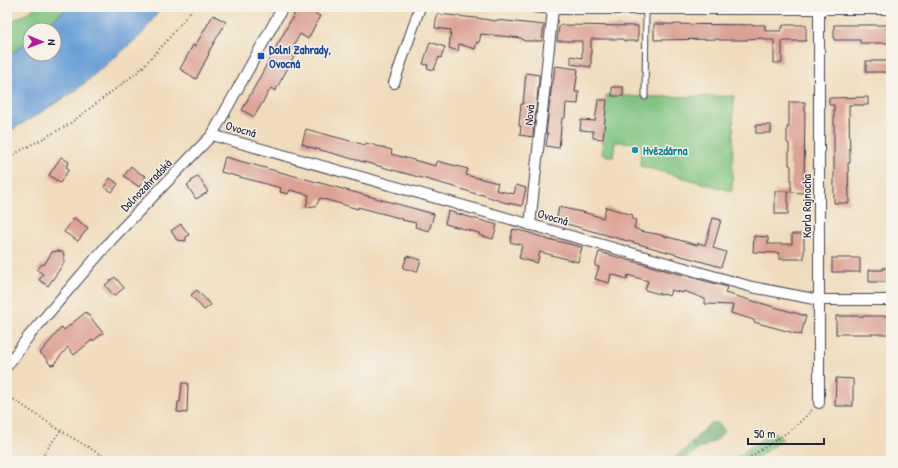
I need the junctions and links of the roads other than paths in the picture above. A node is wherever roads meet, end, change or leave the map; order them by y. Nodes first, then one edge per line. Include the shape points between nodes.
1 (283, 7) edge
2 (420, 7) edge
3 (534, 7) edge
4 (553, 9) junction
5 (646, 9) junction
6 (819, 9) junction
7 (891, 9) edge
8 (394, 83) dead end
9 (646, 97) dead end
10 (212, 135) junction
11 (530, 225) junction
12 (819, 300) junction
13 (891, 300) edge
14 (7, 366) edge
15 (819, 403) road end

1 - 10 street, Dolnozahradská
2 - 8 street
3 - 4 street
4 - 5 street
4 - 11 street, Nová
5 - 6 street
5 - 9 lane
6 - 7 street
6 - 12 street, Karla Rajnocha
10 - 11 street, Ovocná
10 - 14 street, Dolnozahradská via 113,238 28,337
11 - 12 street, Ovocná via 752,287
12 - 13 street, Ovocná
12 - 15 street, Karla Rajnocha

